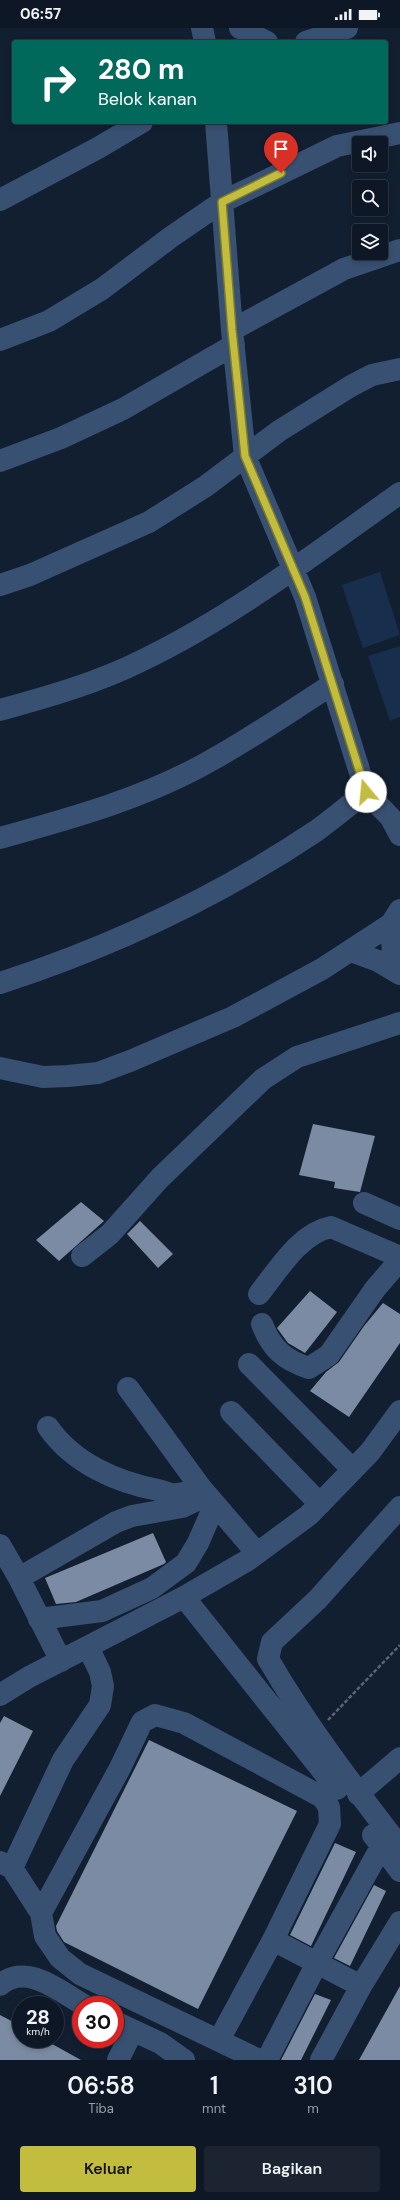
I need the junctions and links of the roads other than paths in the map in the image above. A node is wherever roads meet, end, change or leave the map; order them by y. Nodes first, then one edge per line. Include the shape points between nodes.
1 (202, 28) edge
2 (240, 28) edge
3 (347, 28) edge
4 (205, 40) edge
5 (263, 40) edge
6 (312, 40) edge
7 (139, 124) edge
8 (216, 124) edge
9 (400, 133) edge
10 (0, 200) edge
11 (222, 202) junction
12 (400, 250) edge
13 (233, 337) junction
14 (0, 340) edge
15 (400, 369) edge
16 (245, 456) junction
17 (0, 461) edge
18 (400, 493) edge
19 (294, 570) junction
20 (0, 585) edge
21 (333, 684) junction
22 (0, 710) edge
23 (366, 792) junction
24 (400, 835) edge
25 (0, 838) edge
26 (395, 917) edge
27 (351, 951) junction
28 (397, 972) edge
29 (0, 983) edge
30 (400, 1023) edge
31 (0, 1068) edge
32 (364, 1203) dead end
33 (400, 1219) edge
34 (82, 1256) dead end
35 (400, 1257) edge
36 (400, 1260) edge
37 (259, 1294) dead end
38 (262, 1324) dead end
39 (249, 1364) dead end
40 (128, 1388) dead end
41 (400, 1411) edge
42 (231, 1412) dead end
43 (48, 1427) dead end
44 (353, 1470) junction
45 (208, 1496) junction
46 (320, 1504) junction
47 (400, 1507) edge
48 (0, 1545) edge
49 (257, 1554) junction
50 (19, 1578) junction
51 (184, 1597) junction
52 (39, 1619) junction
53 (88, 1646) junction
54 (61, 1660) junction
55 (0, 1695) edge
56 (400, 1758) edge
57 (358, 1794) junction
58 (391, 1847) edge
59 (6, 1865) edge
60 (400, 1871) edge
61 (41, 1913) junction
62 (400, 1922) edge
63 (273, 1940) junction
64 (317, 1963) junction
65 (0, 1985) edge
66 (362, 1986) junction
67 (72, 1998) edge
68 (124, 2027) edge
69 (219, 2040) junction
70 (120, 2048) edge
71 (118, 2060) edge
72 (184, 2060) edge
73 (259, 2060) edge
74 (267, 2060) edge
75 (321, 2060) edge

1 - 4 street
2 - 5 street
3 - 6 street
7 - 10 street
8 - 11 street
9 - 11 street via 336,146
11 - 13 street
11 - 14 street via 102,289 49,321
12 - 13 street via 344,269
13 - 16 street
13 - 17 street via 124,409 61,438
15 - 16 street via 372,375 279,431
16 - 19 street
16 - 20 street via 206,486 149,522 30,575
18 - 19 street
19 - 21 street
19 - 22 street via 218,620 140,662 96,680
21 - 23 street
21 - 25 street via 209,762 164,783 117,804
23 - 24 street via 391,818
23 - 29 street via 316,830 238,879 153,923 85,954
26 - 27 street
26 - 28 street
27 - 28 street via 378,961
27 - 31 street via 233,1017 98,1073 43,1077
30 - 34 street via 297,1057 263,1079 160,1178 110,1234
32 - 33 street
35 - 37 street via 331,1227 321,1229 303,1241
36 - 38 street via 375,1289 329,1355 309,1368 296,1364 273,1347
39 - 44 street
40 - 45 street
41 - 44 street via 370,1452
42 - 46 street
43 - 45 street via 59,1441 109,1477 138,1487 175,1494
44 - 46 street
45 - 49 street
45 - 50 street via 182,1507 132,1516 116,1522
45 - 52 street via 198,1543 186,1563 152,1588 102,1611
46 - 49 street
47 - 57 street via 318,1599 272,1642 268,1659 294,1703
48 - 50 street
49 - 51 street
50 - 52 street
51 - 53 street
51 - 58 street via 308,1752
52 - 54 street
53 - 54 street
53 - 59 street via 100,1672 103,1686 100,1705 63,1760
54 - 55 street
56 - 57 street
57 - 58 street
58 - 60 street
58 - 64 street
59 - 61 street
61 - 63 street via 120,1768 142,1722 155,1715 198,1730 322,1797 329,1808 330,1824
61 - 69 street via 46,1936 60,1958 80,1974
62 - 66 street
63 - 64 street
63 - 69 street
64 - 66 street
64 - 74 street
65 - 67 street via 13,1976 32,1976
66 - 75 street
68 - 72 street via 160,2043
69 - 73 street
70 - 71 street

